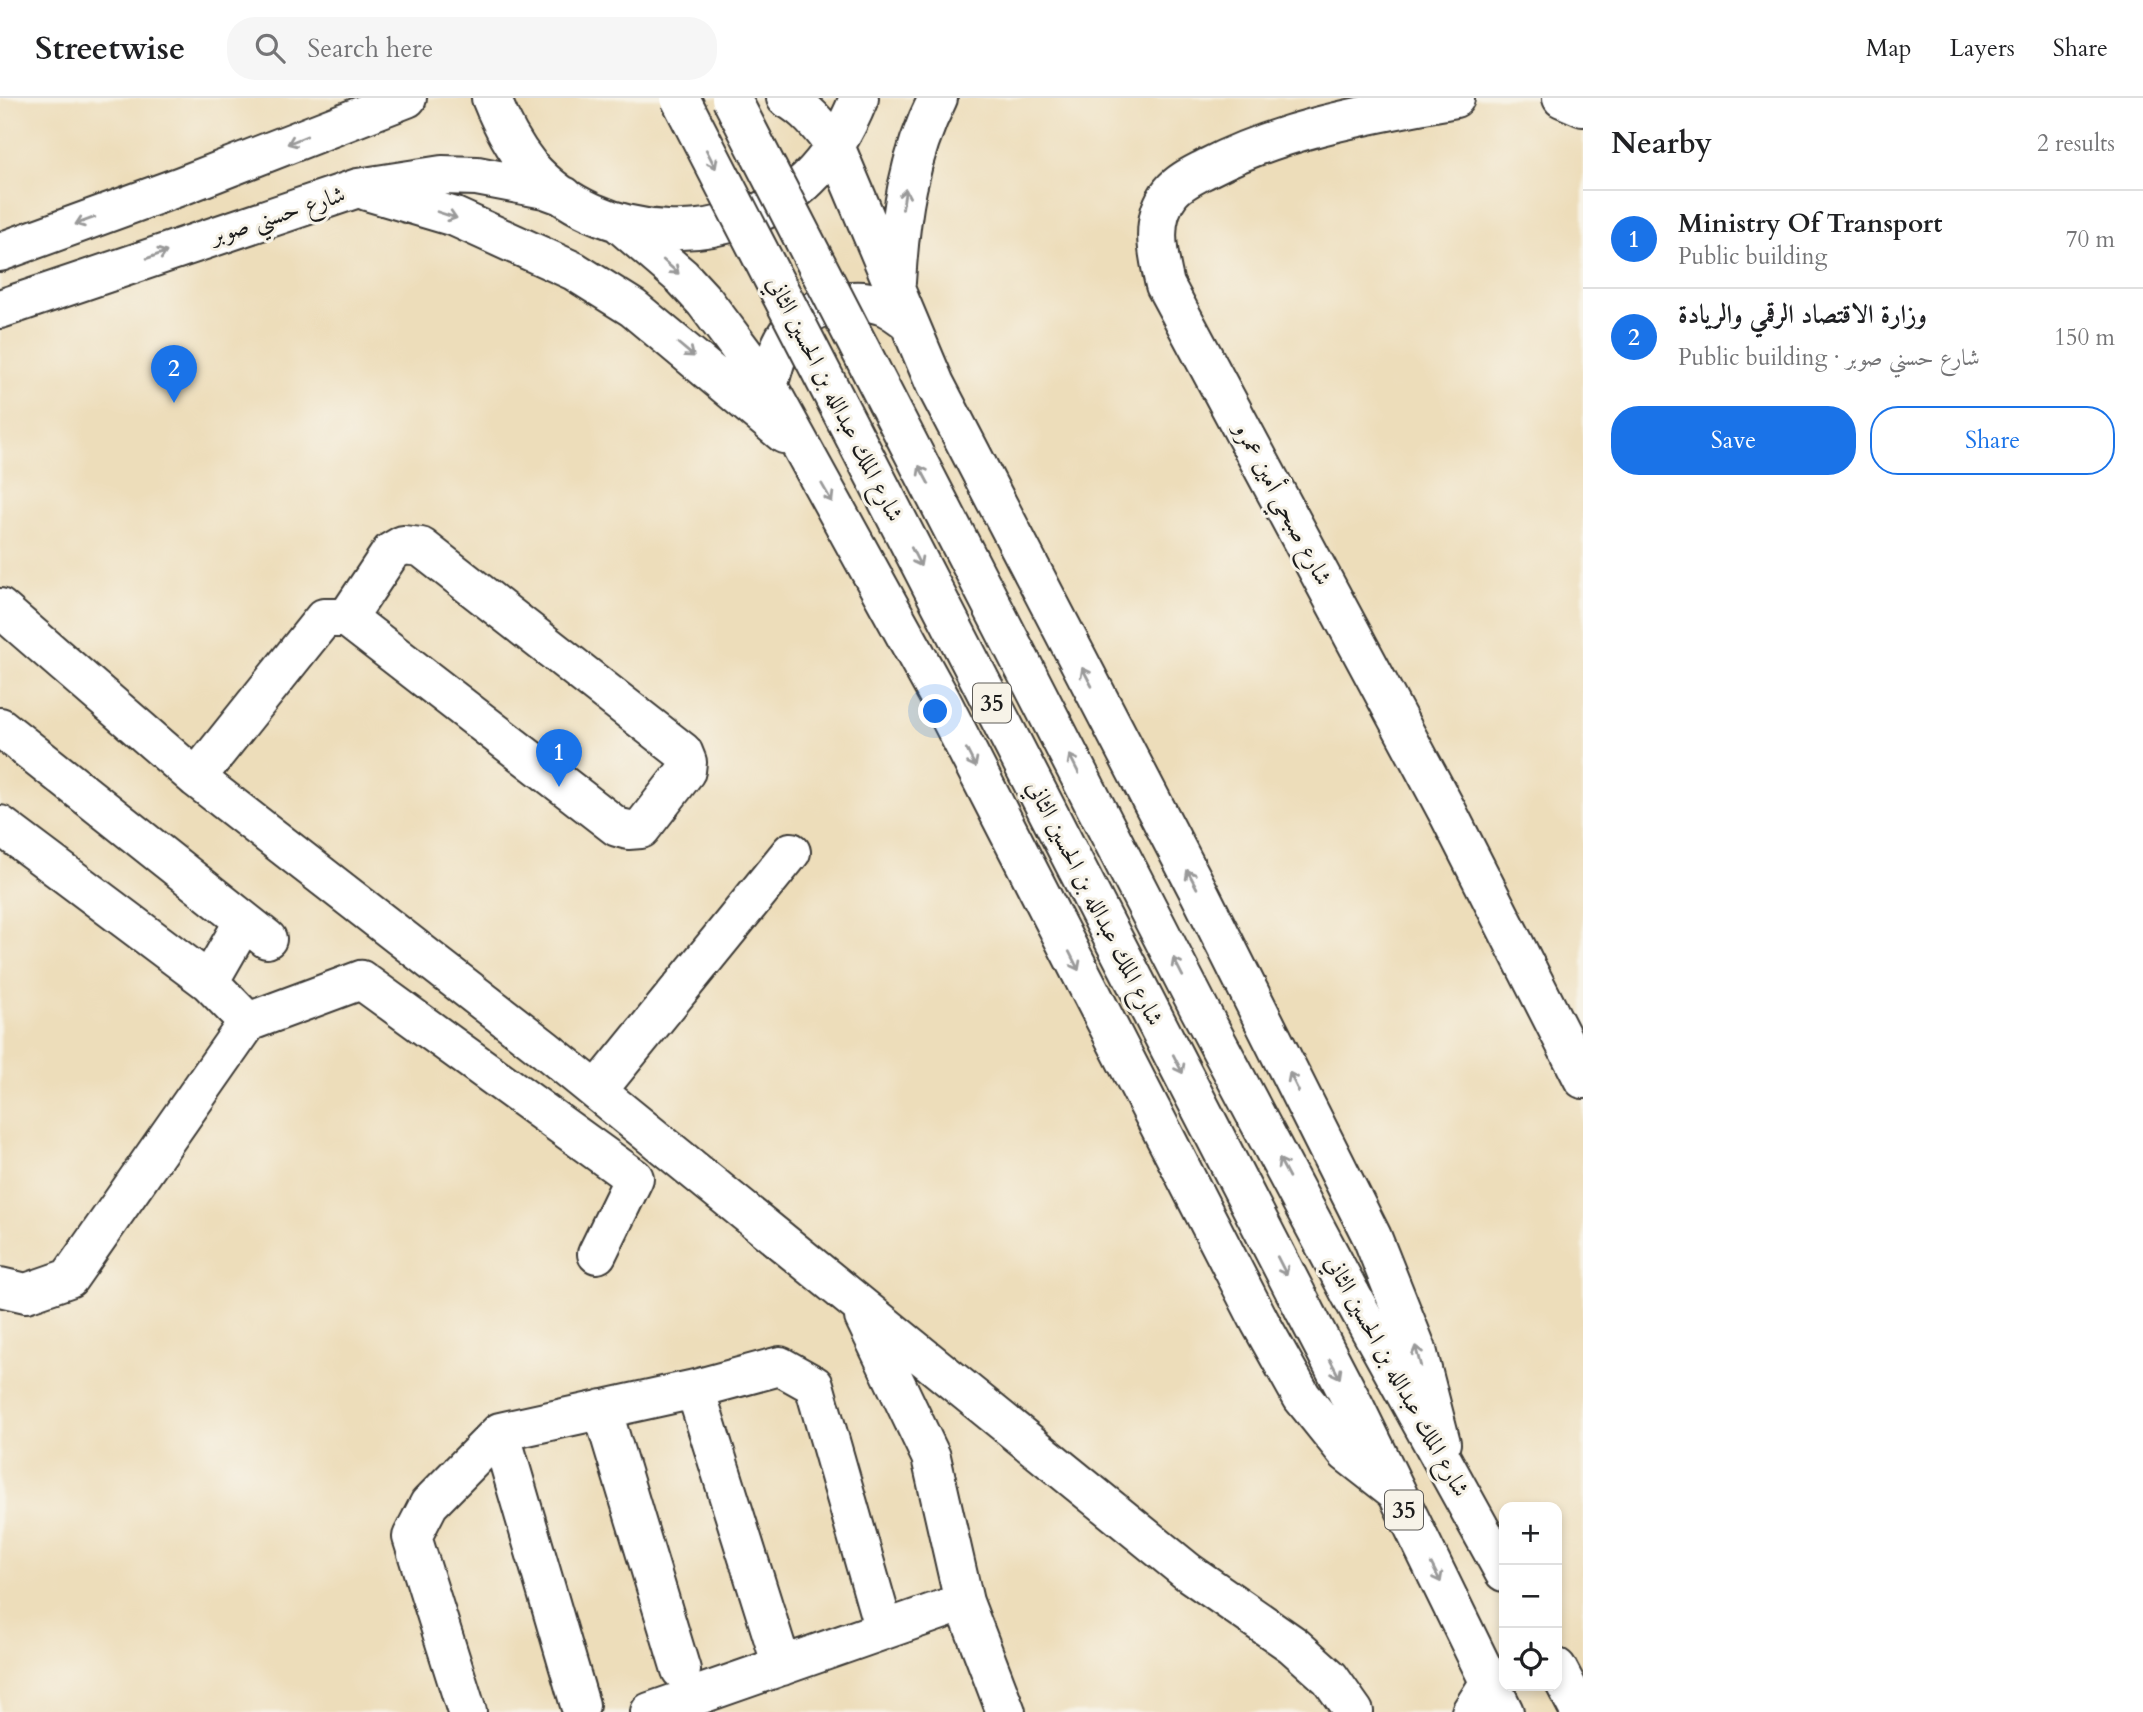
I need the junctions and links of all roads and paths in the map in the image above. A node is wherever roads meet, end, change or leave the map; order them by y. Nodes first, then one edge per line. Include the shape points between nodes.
1 (407, 98) edge
2 (491, 98) edge
3 (680, 98) edge
4 (731, 98) edge
5 (786, 98) edge
6 (859, 98) edge
7 (938, 98) edge
8 (1455, 98) edge
9 (1562, 98) edge
10 (1583, 107) edge
11 (341, 112) edge
12 (835, 146) junction
13 (358, 188) junction
14 (564, 197) junction
15 (619, 223) junction
16 (0, 252) edge
17 (902, 306) junction
18 (0, 309) edge
19 (768, 386) junction
20 (802, 449) junction
21 (0, 608) edge
22 (347, 618) junction
23 (0, 727) edge
24 (196, 778) junction
25 (0, 825) edge
26 (791, 852) dead end
27 (209, 982) junction
28 (248, 1021) junction
29 (1583, 1079) edge
30 (597, 1091) junction
31 (597, 1254) dead end
32 (0, 1287) edge
33 (858, 1305) junction
34 (695, 1389) junction
35 (602, 1409) junction
36 (500, 1432) junction
37 (1448, 1469) junction
38 (1394, 1489) junction
39 (1500, 1565) edge
40 (964, 1602) junction
41 (884, 1630) junction
42 (782, 1666) junction
43 (681, 1670) dead end
44 (1562, 1678) edge
45 (1489, 1702) edge
46 (579, 1705) dead end
47 (467, 1712) edge
48 (650, 1712) edge
49 (1006, 1712) edge
50 (1354, 1712) edge
51 (1580, 1712) edge

1 - 11 main road
2 - 14 main road via 506,133 531,168
3 -> 38 main road, شارع الملك عبدالله بن الحسين الثاني / 35, bridge
37 -> 4 main road, شارع الملك عبدالله بن الحسين الثاني / 35, bridge via 1200,1010
5 - 12 main road via 817,122
6 - 12 main road
17 -> 7 main road via 899,230 918,142
8 - 29 main road, شارع صبحي أمين عمرو via 1317,127 1213,165 1170,192 1160,214 1156,246 1165,285 1449,815
9 - 10 main road
11 -> 16 main road via 181,186
12 - 15 main road via 786,197 734,222 676,231
12 - 17 main road
13 - 14 main road, شارع حسني صوبر via 443,175 509,181
18 -> 13 main road, شارع حسني صوبر
13 -> 20 main road via 455,217 574,271 633,308
14 - 15 main road
15 -> 19 main road via 682,276
17 - 19 main road via 862,300 820,309 790,329
37 -> 17 main road via 1417,1350 1372,1237 935,384
19 - 20 main road
20 -> 38 main road via 941,699 1259,1322 1302,1397 1347,1454
21 - 24 main road
22 - 22 main road via 391,552 403,545 421,547 683,752 686,771 641,829 617,827
22 - 24 main road via 324,618
23 - 27 main road via 256,930
24 - 30 main road
25 - 27 main road
26 - 30 main road
27 - 28 main road
28 - 31 main road via 361,980 634,1178
28 - 32 main road via 69,1278 26,1293
30 - 33 main road
33 - 40 main road via 932,1457
33 - 50 main road via 1188,1572 1293,1645 1330,1678
34 - 35 main road
34 - 41 main road via 780,1366 814,1385
34 - 42 main road
35 - 36 main road
35 - 43 main road
36 - 46 main road
36 - 47 main road via 429,1504 412,1537
37 - 39 main road, شارع الملك عبدالله بن الحسين الثاني / 35
38 -> 45 main road, شارع الملك عبدالله بن الحسين الثاني / 35
40 - 41 main road
40 - 49 main road
41 - 42 main road
42 - 48 main road
44 - 51 main road

